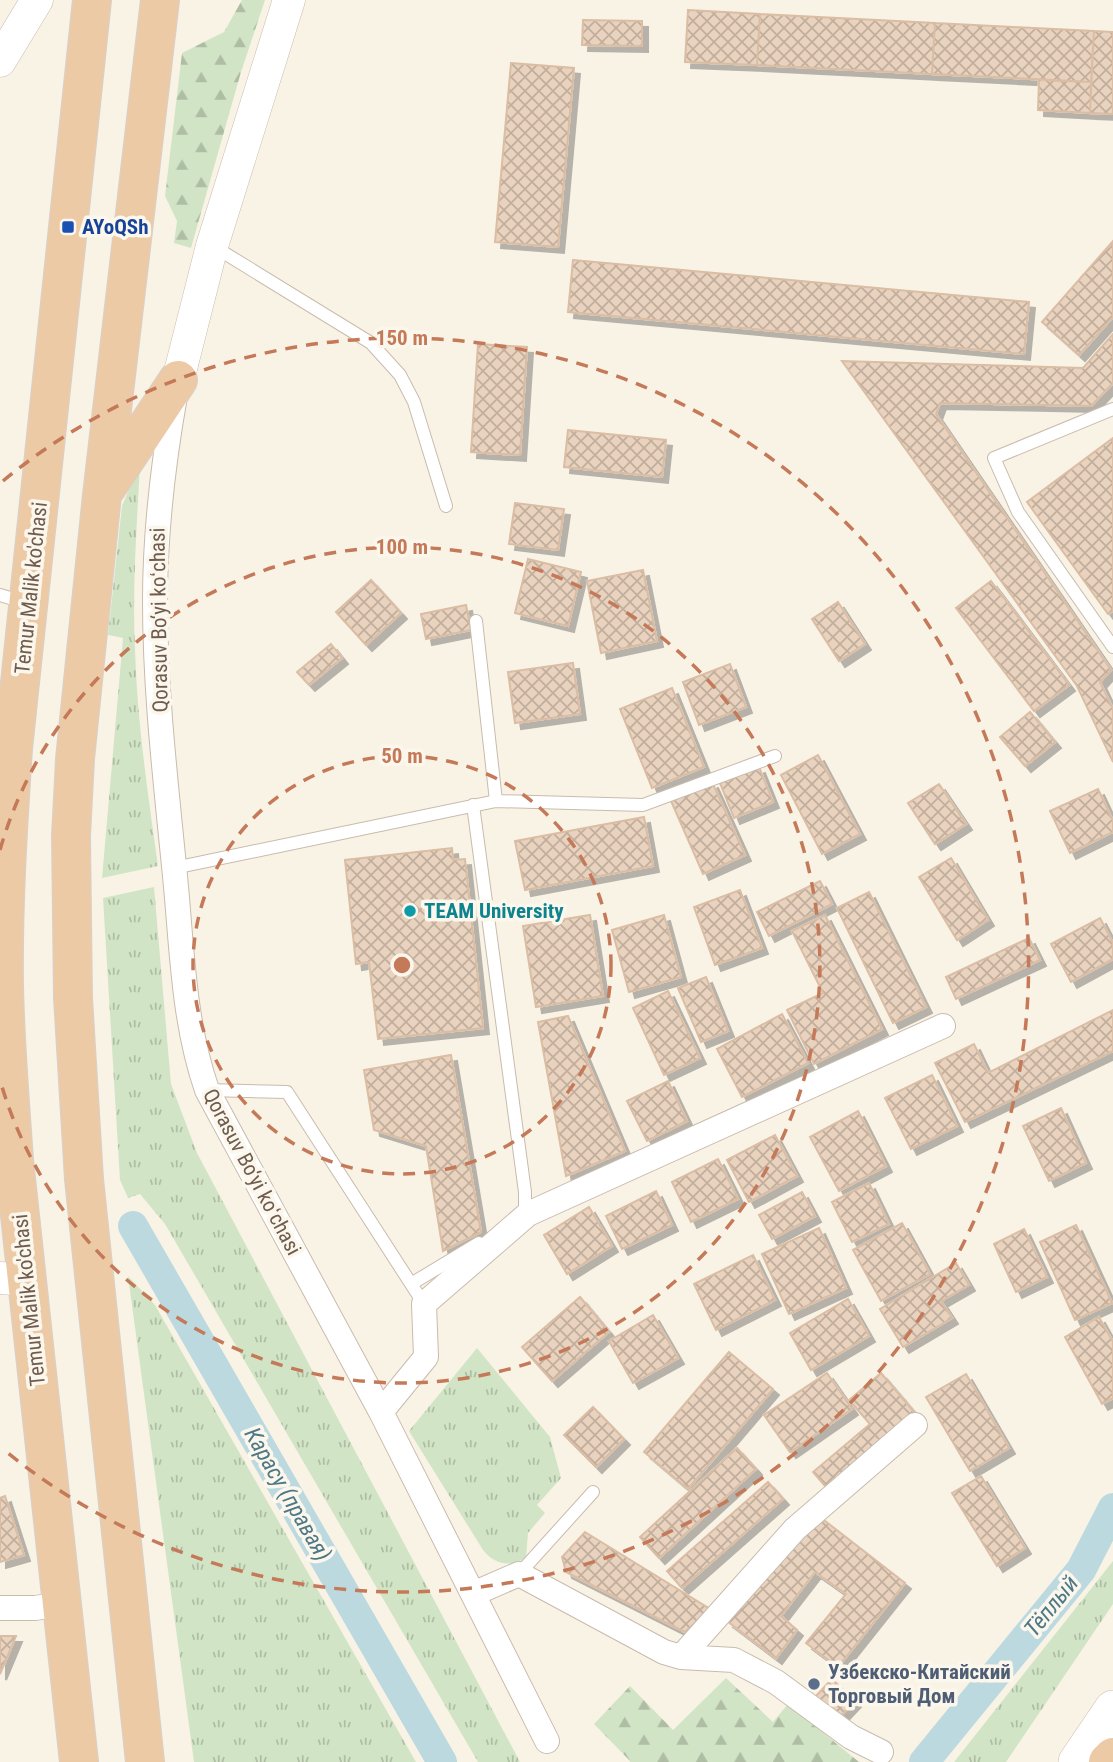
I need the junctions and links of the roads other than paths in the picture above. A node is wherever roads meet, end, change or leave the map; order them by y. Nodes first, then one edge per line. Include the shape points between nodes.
1 (37, 0) edge
2 (92, 0) edge
3 (160, 0) edge
4 (289, 0) edge
5 (0, 61) edge
6 (212, 246) junction
7 (177, 380) junction
8 (1113, 409) edge
9 (102, 495) junction
10 (446, 506) dead end
11 (15, 599) edge
12 (476, 621) dead end
13 (1113, 647) edge
14 (775, 756) dead end
15 (496, 801) junction
16 (473, 805) junction
17 (174, 868) junction
18 (943, 1026) dead end
19 (207, 1090) junction
20 (528, 1214) junction
21 (13, 1279) edge
22 (418, 1294) junction
23 (381, 1412) junction
24 (915, 1425) dead end
25 (593, 1492) dead end
26 (519, 1574) junction
27 (473, 1594) junction
28 (63, 1604) junction
29 (0, 1608) edge
30 (681, 1657) junction
31 (1113, 1709) edge
32 (547, 1741) dead end
33 (881, 1752) dead end
34 (1113, 1757) edge
35 (79, 1762) edge
36 (145, 1762) edge
37 (1077, 1762) edge
38 (1108, 1762) edge

1 - 5 street
2 - 11 highway, Temur Malik ko'chasi
3 - 9 highway
4 - 6 street
6 - 7 street
6 - 10 lane via 371,343 393,367 414,402
7 - 9 highway
7 - 17 street, Qorasuv Bo‘yi koʻchasi via 165,451 155,603 161,743
8 - 13 lane via 994,458 1018,512
9 - 36 highway via 75,760 73,998 85,1179
11 - 21 highway, Temur Malik ko'chasi via 4,982 20,1222
12 - 15 lane
14 - 15 lane via 643,804
15 - 16 lane
16 - 17 lane
16 - 20 lane
17 - 19 street, Qorasuv Bo‘yi koʻchasi via 187,1007
18 - 20 street
19 - 22 lane via 287,1092
19 - 23 street, Qorasuv Bo‘yi koʻchasi
20 - 22 street
21 - 28 highway, Temur Malik ko'chasi
22 - 23 street via 426,1357
23 - 27 street, Qorasuv Bo‘yi koʻchasi
24 - 30 street via 795,1529
25 - 26 lane
26 - 27 street
26 - 30 street
27 - 32 street, Qorasuv Bo‘yi koʻchasi
28 - 29 street
28 - 35 highway, Temur Malik ko'chasi
30 - 33 street via 734,1660 776,1682 851,1737
31 - 37 main road
34 - 38 highway

